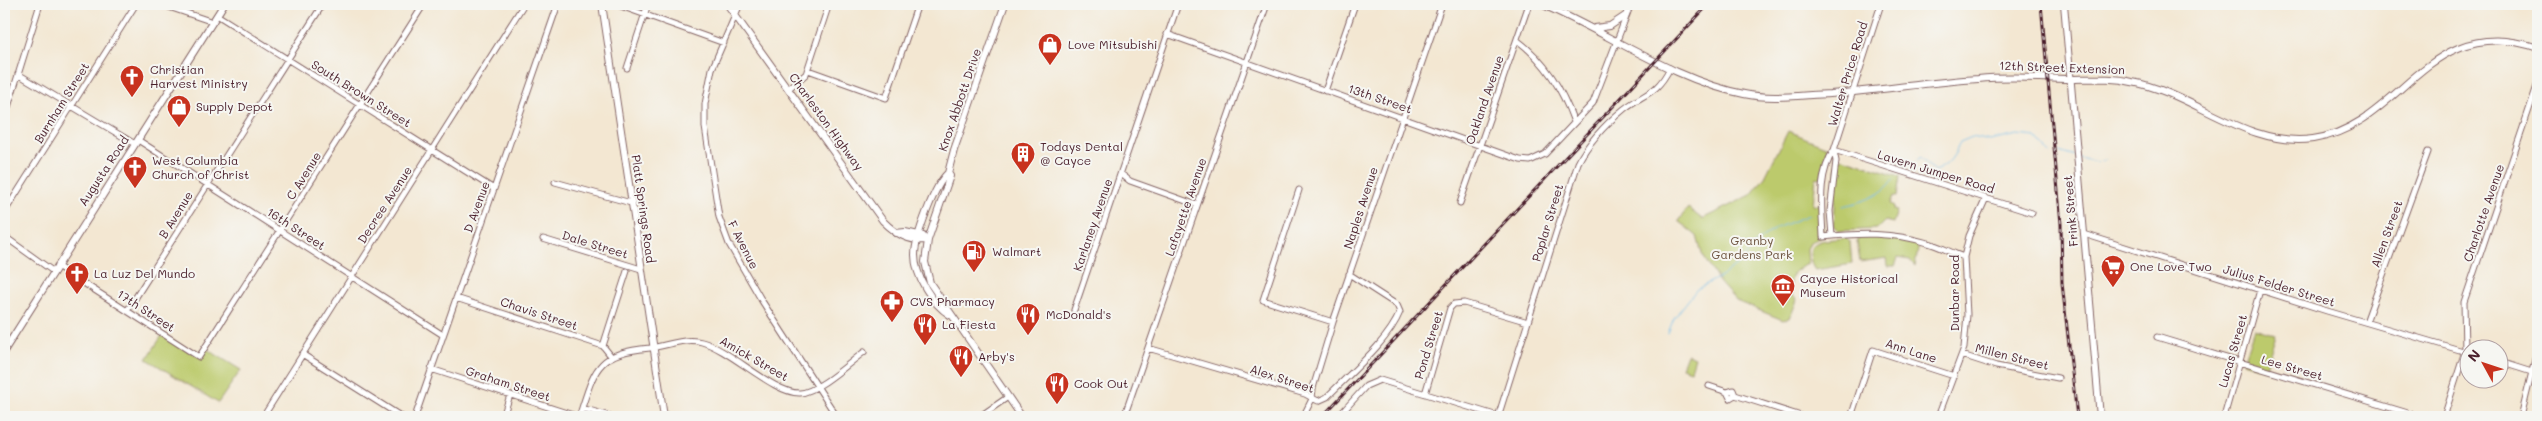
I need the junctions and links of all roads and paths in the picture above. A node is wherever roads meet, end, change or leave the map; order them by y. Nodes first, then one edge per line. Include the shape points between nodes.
1 (40, 4) edge
2 (136, 4) edge
3 (160, 4) edge
4 (224, 4) edge
5 (323, 4) edge
6 (424, 4) edge
7 (524, 4) edge
8 (558, 4) edge
9 (602, 4) edge
10 (615, 4) edge
11 (648, 4) edge
12 (727, 4) edge
13 (740, 4) edge
14 (829, 4) edge
15 (918, 4) edge
16 (1005, 4) edge
17 (1178, 4) edge
18 (1266, 4) edge
19 (1355, 4) edge
20 (1442, 4) edge
21 (1530, 4) edge
22 (1541, 4) edge
23 (1632, 4) edge
24 (1881, 4) edge
25 (2064, 4) edge
26 (645, 14) junction
27 (217, 15) junction
28 (1625, 16) junction
29 (736, 17) junction
30 (213, 22) junction
31 (1593, 28) junction
32 (1167, 34) junction
33 (1517, 40) junction
34 (1616, 40) junction
35 (724, 43) junction
36 (2538, 48) edge
37 (287, 60) junction
38 (1246, 63) junction
39 (627, 68) dead end
40 (1670, 68) junction
41 (808, 70) junction
42 (18, 74) junction
43 (2071, 79) junction
44 (2538, 83) edge
45 (788, 89) junction
46 (1325, 91) junction
47 (1854, 93) junction
48 (360, 105) junction
49 (72, 106) junction
50 (1402, 117) junction
51 (4, 120) edge
52 (1574, 122) junction
53 (136, 142) junction
54 (1480, 145) junction
55 (431, 150) junction
56 (1834, 150) junction
57 (2428, 152) dead end
58 (948, 173) junction
59 (1121, 174) junction
60 (555, 182) dead end
61 (207, 184) junction
62 (494, 190) junction
63 (1299, 190) dead end
64 (1986, 198) junction
65 (631, 203) junction
66 (1460, 203) dead end
67 (1197, 205) junction
68 (4, 213) edge
69 (2032, 213) dead end
70 (280, 231) junction
71 (895, 233) junction
72 (920, 234) junction
73 (2084, 234) junction
74 (4, 236) edge
75 (1832, 236) junction
76 (543, 239) dead end
77 (928, 240) junction
78 (918, 241) junction
79 (1964, 256) junction
80 (56, 269) junction
81 (641, 269) junction
82 (627, 271) dead end
83 (1350, 274) junction
84 (351, 276) junction
85 (2260, 290) junction
86 (456, 298) junction
87 (1074, 310) dead end
88 (127, 311) junction
89 (950, 314) junction
90 (1333, 322) junction
91 (1528, 322) junction
92 (2366, 322) junction
93 (443, 335) junction
94 (2157, 337) dead end
95 (2466, 338) edge
96 (603, 346) junction
97 (653, 347) junction
98 (2538, 347) edge
99 (1148, 348) junction
100 (2460, 350) edge
101 (4, 351) edge
102 (864, 352) dead end
103 (302, 354) junction
104 (1962, 354) junction
105 (611, 356) junction
106 (199, 357) joint
107 (2240, 364) junction
108 (2510, 365) edge
109 (431, 369) junction
110 (2460, 372) edge
111 (2536, 373) edge
112 (1954, 376) junction
113 (2058, 378) dead end
114 (1709, 386) dead end
115 (816, 387) junction
116 (1425, 394) junction
117 (510, 395) junction
118 (1008, 397) junction
119 (1312, 399) junction
120 (582, 408) junction
121 (262, 417) edge
122 (402, 417) edge
123 (415, 417) edge
124 (503, 417) edge
125 (579, 417) edge
126 (614, 417) edge
127 (664, 417) edge
128 (837, 417) edge
129 (978, 417) edge
130 (1022, 417) edge
131 (1124, 417) edge
132 (1303, 417) edge
133 (1338, 417) edge
134 (1498, 417) edge
135 (1804, 417) edge
136 (1851, 417) edge
137 (1938, 417) edge
138 (2100, 417) edge
139 (2224, 417) edge
140 (2421, 417) edge
141 (2444, 417) edge
142 (2521, 417) edge

1 - 42 street
2 - 49 street, Burnham Street
3 - 30 street
4 - 27 main road, Augusta Road
5 - 37 street, B Avenue
6 - 48 street, C Avenue
7 - 55 street, Decree Avenue
8 - 62 street, D Avenue
9 - 65 main road, Platt Springs Road
10 - 26 street
11 - 26 street
12 - 29 main road, Charleston Highway
13 - 29 street, F Avenue
14 - 41 street
15 - 41 street via 886,98
16 - 58 main road, Knox Abbott Drive
17 - 32 street, Karlaney Avenue
18 - 38 street, Lafayette Avenue
19 - 46 street
20 - 50 street, Naples Avenue
21 - 33 street, Oakland Avenue
22 - 31 main road, 12th Street Extension
23 - 28 street, 13th Street
24 - 47 street, Walter Price Road
25 - 43 main road, Frink Street
26 - 35 street
26 - 39 street
27 - 30 main road, Augusta Road
27 - 37 street, South Brown Street
28 - 31 main road via 1610,26
28 - 34 street, 13th Street
29 - 35 street, F Avenue
29 - 45 main road, Charleston Highway
30 - 53 main road, Augusta Road
31 - 34 main road, 12th Street Extension
32 - 38 street, 13th Street
32 - 59 street, Karlaney Avenue
33 - 52 street via 1538,57 1551,74
33 - 54 street, Oakland Avenue
34 - 40 main road, 12th Street Extension
34 - 52 street, 13th Street via 1596,99
35 - 115 street, F Avenue via 708,80 704,116 718,217 738,259
36 - 43 main road, 12th Street Extension via 2490,40 2468,43 2430,62 2361,120 2314,139 2255,133 2163,90 2133,82
37 - 48 street, South Brown Street
37 - 61 street, B Avenue
38 - 46 street, 13th Street
38 - 67 street, Lafayette Avenue
40 - 47 main road, 12th Street Extension via 1704,84 1747,95 1775,97
40 - 91 street, Poplar Street via 1662,83 1614,118 1580,158
41 - 45 street
42 - 49 street, 16th Street
42 - 51 street
43 - 47 main road, 12th Street Extension via 1997,77
43 - 73 main road, Frink Street
44 - 95 street, Charlotte Avenue via 2464,302
45 - 71 main road, Charleston Highway via 879,216
46 - 50 street, 13th Street
47 - 56 street, Walter Price Road
48 - 55 street, South Brown Street
48 - 70 street, C Avenue
49 - 53 street, 16th Street
49 - 68 street, Burnham Street
50 - 54 street, 13th Street
50 - 83 street, Naples Avenue
52 - 54 street, 13th Street via 1536,160 1520,160
53 - 61 street, 16th Street
53 - 80 main road, Augusta Road
54 - 66 street, Oakland Avenue
55 - 62 street, South Brown Street
55 - 84 street, Decree Avenue
56 - 64 street, Lavern Jumper Road
56 - 75 street via 1836,161 1830,210
56 - 75 street, Walter Price Road via 1829,158 1821,210 1823,237
57 - 92 street, Allen Street
58 - 72 main road via 940,179
58 - 77 main road, Knox Abbott Drive via 950,176
59 - 67 street via 1130,181
59 - 87 street, Karlaney Avenue
60 - 65 street
61 - 70 street, 16th Street
61 - 88 street, B Avenue
62 - 86 street, D Avenue
63 - 90 street via 1263,300
64 - 69 street, Lavern Jumper Road
64 - 79 street, Dunbar Road
65 - 81 main road, Platt Springs Road
67 - 99 street, Lafayette Avenue
70 - 84 street, 16th Street
70 - 106 street, C Avenue
71 - 72 main road
71 - 78 main road, Charleston Highway
72 - 77 main road
72 - 78 main road
73 - 85 street, Julius Felder Street
73 - 138 main road, Frink Street
74 - 80 street, 17th Street
75 - 79 street via 1862,233 1894,235
76 - 81 street, Dale Street
77 - 78 main road, Charleston Highway
77 - 89 main road via 924,262 930,283
78 - 89 main road via 915,256 920,279 943,311
79 - 104 street, Dunbar Road via 1967,315
80 - 88 street, 17th Street
80 - 101 main road, Augusta Road
81 - 97 main road, Platt Springs Road
82 - 96 street
83 - 90 street, Naples Avenue
83 - 119 street, Alex Street via 1397,306 1400,312 1383,338 1326,397 1318,401
84 - 93 street, 16th Street
84 - 103 street, Decree Avenue
85 - 92 street, Julius Felder Street
85 - 107 street, Lucas Street
86 - 93 street, D Avenue
86 - 96 street, Chavis Street
88 - 106 street, 17th Street
89 - 118 main road
90 - 119 street, Naples Avenue
91 - 116 street, Pond Street via 1464,303 1454,304 1450,308
91 - 134 street, Poplar Street
92 - 100 street, Julius Felder Street
93 - 109 street, D Avenue
94 - 107 street, Lee Street
96 - 105 street
97 - 105 street, Amick Street via 631,349
97 - 115 street, Amick Street via 703,342 787,390 798,393
97 - 127 main road, Platt Springs Road
98 - 111 street
99 - 119 street, Alex Street via 1305,394
99 - 131 street, Lafayette Avenue
102 - 115 street
103 - 121 street, Decree Avenue
103 - 122 street
104 - 112 street, Dunbar Road
104 - 113 street, Millen Street via 2004,368
105 - 120 street via 596,370
107 - 139 street, Lucas Street
107 - 140 street, Lee Street
108 - 111 street
109 - 117 street, Graham Street
109 - 123 street, D Avenue
110 - 141 street, Charlotte Avenue
111 - 142 street
112 - 136 street, Ann Lane via 1873,350
112 - 137 street, Dunbar Road
114 - 135 street via 1727,392 1733,390 1735,395
115 - 128 street, F Avenue
116 - 133 street via 1391,381 1375,380
116 - 134 street
117 - 124 street
117 - 125 street, Graham Street
118 - 129 street
118 - 130 main road
119 - 132 street, Naples Avenue
120 - 125 street
120 - 126 street

